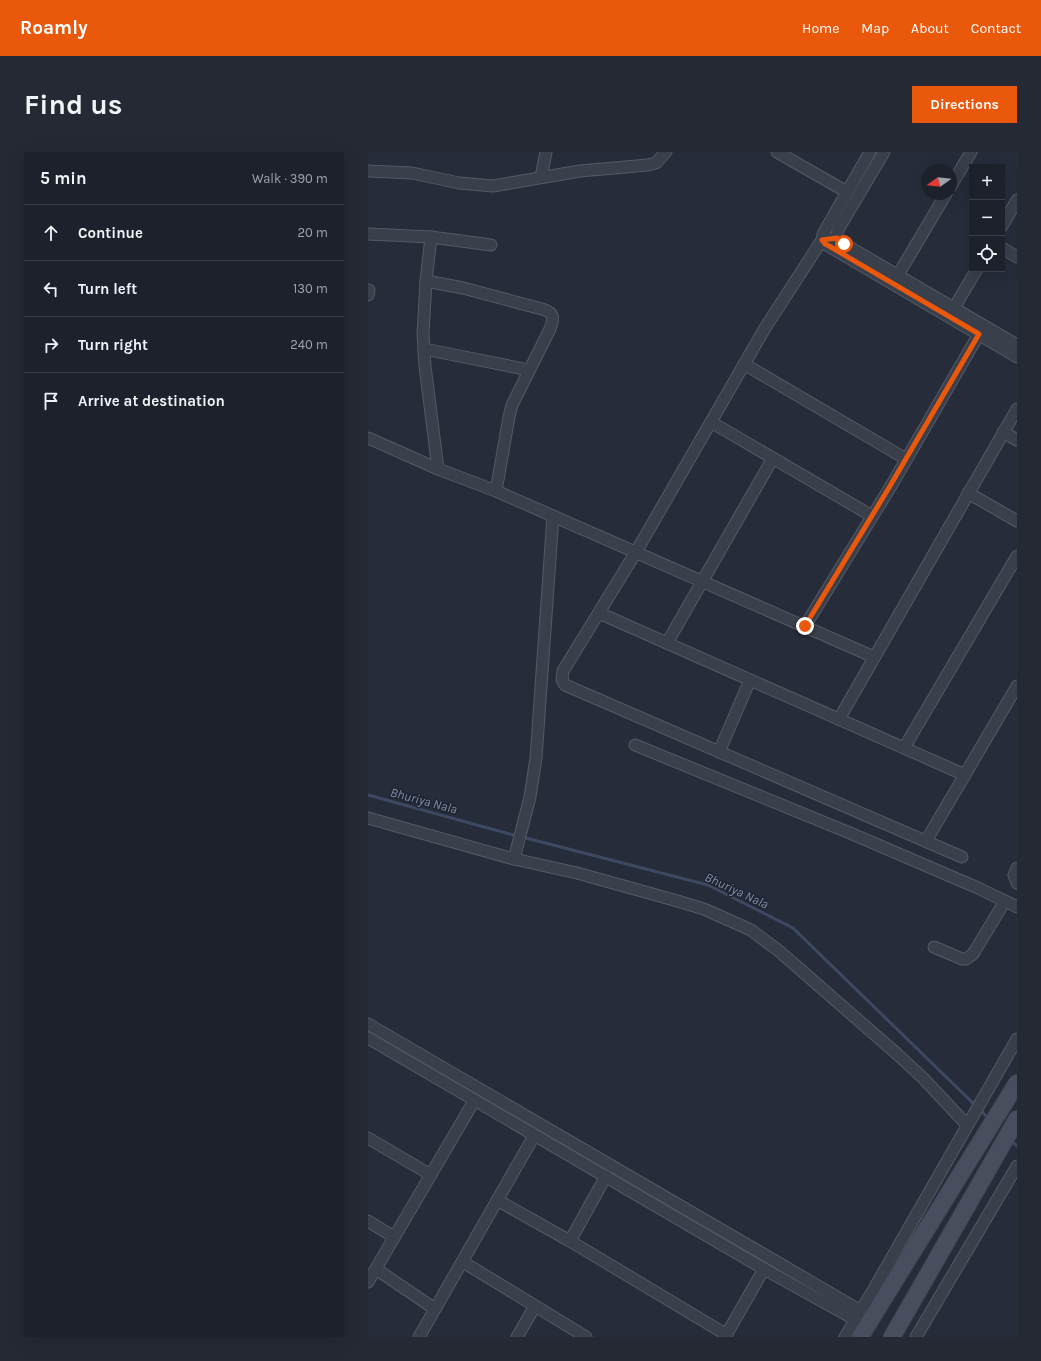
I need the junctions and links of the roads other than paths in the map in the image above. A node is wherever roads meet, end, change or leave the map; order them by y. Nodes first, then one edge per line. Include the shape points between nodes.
1 (546, 152) edge
2 (666, 152) edge
3 (777, 152) edge
4 (870, 152) edge
5 (884, 152) edge
6 (972, 152) edge
7 (368, 171) edge
8 (957, 176) edge
9 (541, 177) junction
10 (847, 192) junction
11 (942, 200) edge
12 (1017, 200) edge
13 (1005, 221) edge
14 (368, 234) edge
15 (431, 238) junction
16 (837, 238) junction
17 (822, 240) junction
18 (491, 245) dead end
19 (1005, 250) edge
20 (1017, 257) edge
21 (975, 272) edge
22 (898, 275) junction
23 (426, 281) junction
24 (954, 308) junction
25 (979, 334) junction
26 (1017, 345) edge
27 (424, 349) junction
28 (1017, 357) edge
29 (744, 364) junction
30 (529, 370) junction
31 (1017, 409) edge
32 (711, 422) junction
33 (1003, 432) junction
34 (368, 438) edge
35 (1017, 440) edge
36 (773, 458) junction
37 (906, 459) junction
38 (438, 469) junction
39 (496, 491) junction
40 (968, 493) junction
41 (553, 516) junction
42 (872, 516) junction
43 (1017, 521) edge
44 (636, 552) junction
45 (1017, 556) edge
46 (702, 581) junction
47 (599, 613) junction
48 (805, 626) junction
49 (667, 643) junction
50 (874, 657) junction
51 (750, 680) junction
52 (1017, 686) edge
53 (839, 719) junction
54 (635, 745) dead end
55 (904, 748) junction
56 (720, 752) junction
57 (965, 775) junction
58 (368, 818) edge
59 (926, 841) junction
60 (515, 855) junction
61 (962, 856) dead end
62 (1017, 868) edge
63 (1017, 883) edge
64 (1005, 901) junction
65 (1017, 907) edge
66 (934, 947) dead end
67 (368, 1024) edge
68 (368, 1038) edge
69 (1017, 1039) edge
70 (1017, 1083) edge
71 (474, 1101) junction
72 (1016, 1120) edge
73 (969, 1122) junction
74 (534, 1136) junction
75 (368, 1138) edge
76 (1016, 1170) edge
77 (431, 1175) junction
78 (606, 1176) junction
79 (497, 1200) junction
80 (368, 1222) edge
81 (394, 1237) junction
82 (570, 1241) junction
83 (462, 1262) junction
84 (376, 1269) junction
85 (764, 1269) junction
86 (368, 1282) edge
87 (535, 1306) junction
88 (435, 1309) junction
89 (859, 1315) junction
90 (726, 1336) edge
91 (419, 1337) edge
92 (517, 1337) edge
93 (586, 1337) edge
94 (845, 1337) edge
95 (860, 1337) edge
96 (892, 1337) edge
97 (916, 1337) edge

1 - 9 street
2 - 9 street via 656,163 648,165
3 - 10 street
4 - 10 street
5 - 16 street via 839,228
6 - 8 street
7 - 9 street via 412,173 459,183 493,186
10 - 17 street
11 - 22 street
12 - 13 street
14 - 15 street
15 - 18 street
15 - 23 street
16 - 17 street
16 - 22 street
17 - 25 street
17 - 29 street
19 - 20 street
21 - 24 street
22 - 24 street
23 - 27 street
23 - 30 street via 476,291 551,313 553,319 550,329
24 - 26 street
25 - 28 street
25 - 37 street
27 - 30 street
27 - 38 street
29 - 32 street
29 - 37 street
30 - 39 street via 509,417
31 - 33 street
32 - 36 street
32 - 44 street
33 - 35 street
33 - 40 street
34 - 38 street
36 - 42 street
36 - 46 street
37 - 42 street
38 - 39 street
39 - 41 street
40 - 43 street
40 - 50 street
41 - 44 street
41 - 60 street via 536,758 530,797
42 - 48 street
44 - 46 street
44 - 47 street
45 - 55 street
46 - 48 street
46 - 49 street
47 - 49 street
47 - 56 street via 563,672 562,680 565,685
48 - 50 street
49 - 51 street
50 - 53 street
51 - 53 street
51 - 56 street
52 - 57 street
53 - 55 street
54 - 64 street via 850,833
55 - 57 street
56 - 59 street
57 - 59 street
58 - 60 street
59 - 61 street
60 - 73 street via 704,909 751,930 779,951 897,1054
62 - 63 street via 1014,875
64 - 65 street
64 - 66 street via 970,957 962,959
67 - 89 street
68 - 71 street
69 - 73 street
70 - 95 street
71 - 74 street
71 - 77 street
72 - 96 street
73 - 89 street
74 - 78 street
74 - 79 street
75 - 77 street
76 - 97 street
77 - 81 street
78 - 82 street
78 - 85 street
79 - 82 street
79 - 83 street
80 - 81 street
81 - 84 street
82 - 90 street
83 - 87 street
83 - 88 street
84 - 86 street
84 - 88 street
85 - 89 street
85 - 90 street
87 - 92 street
87 - 93 street
88 - 91 street
89 - 94 street

